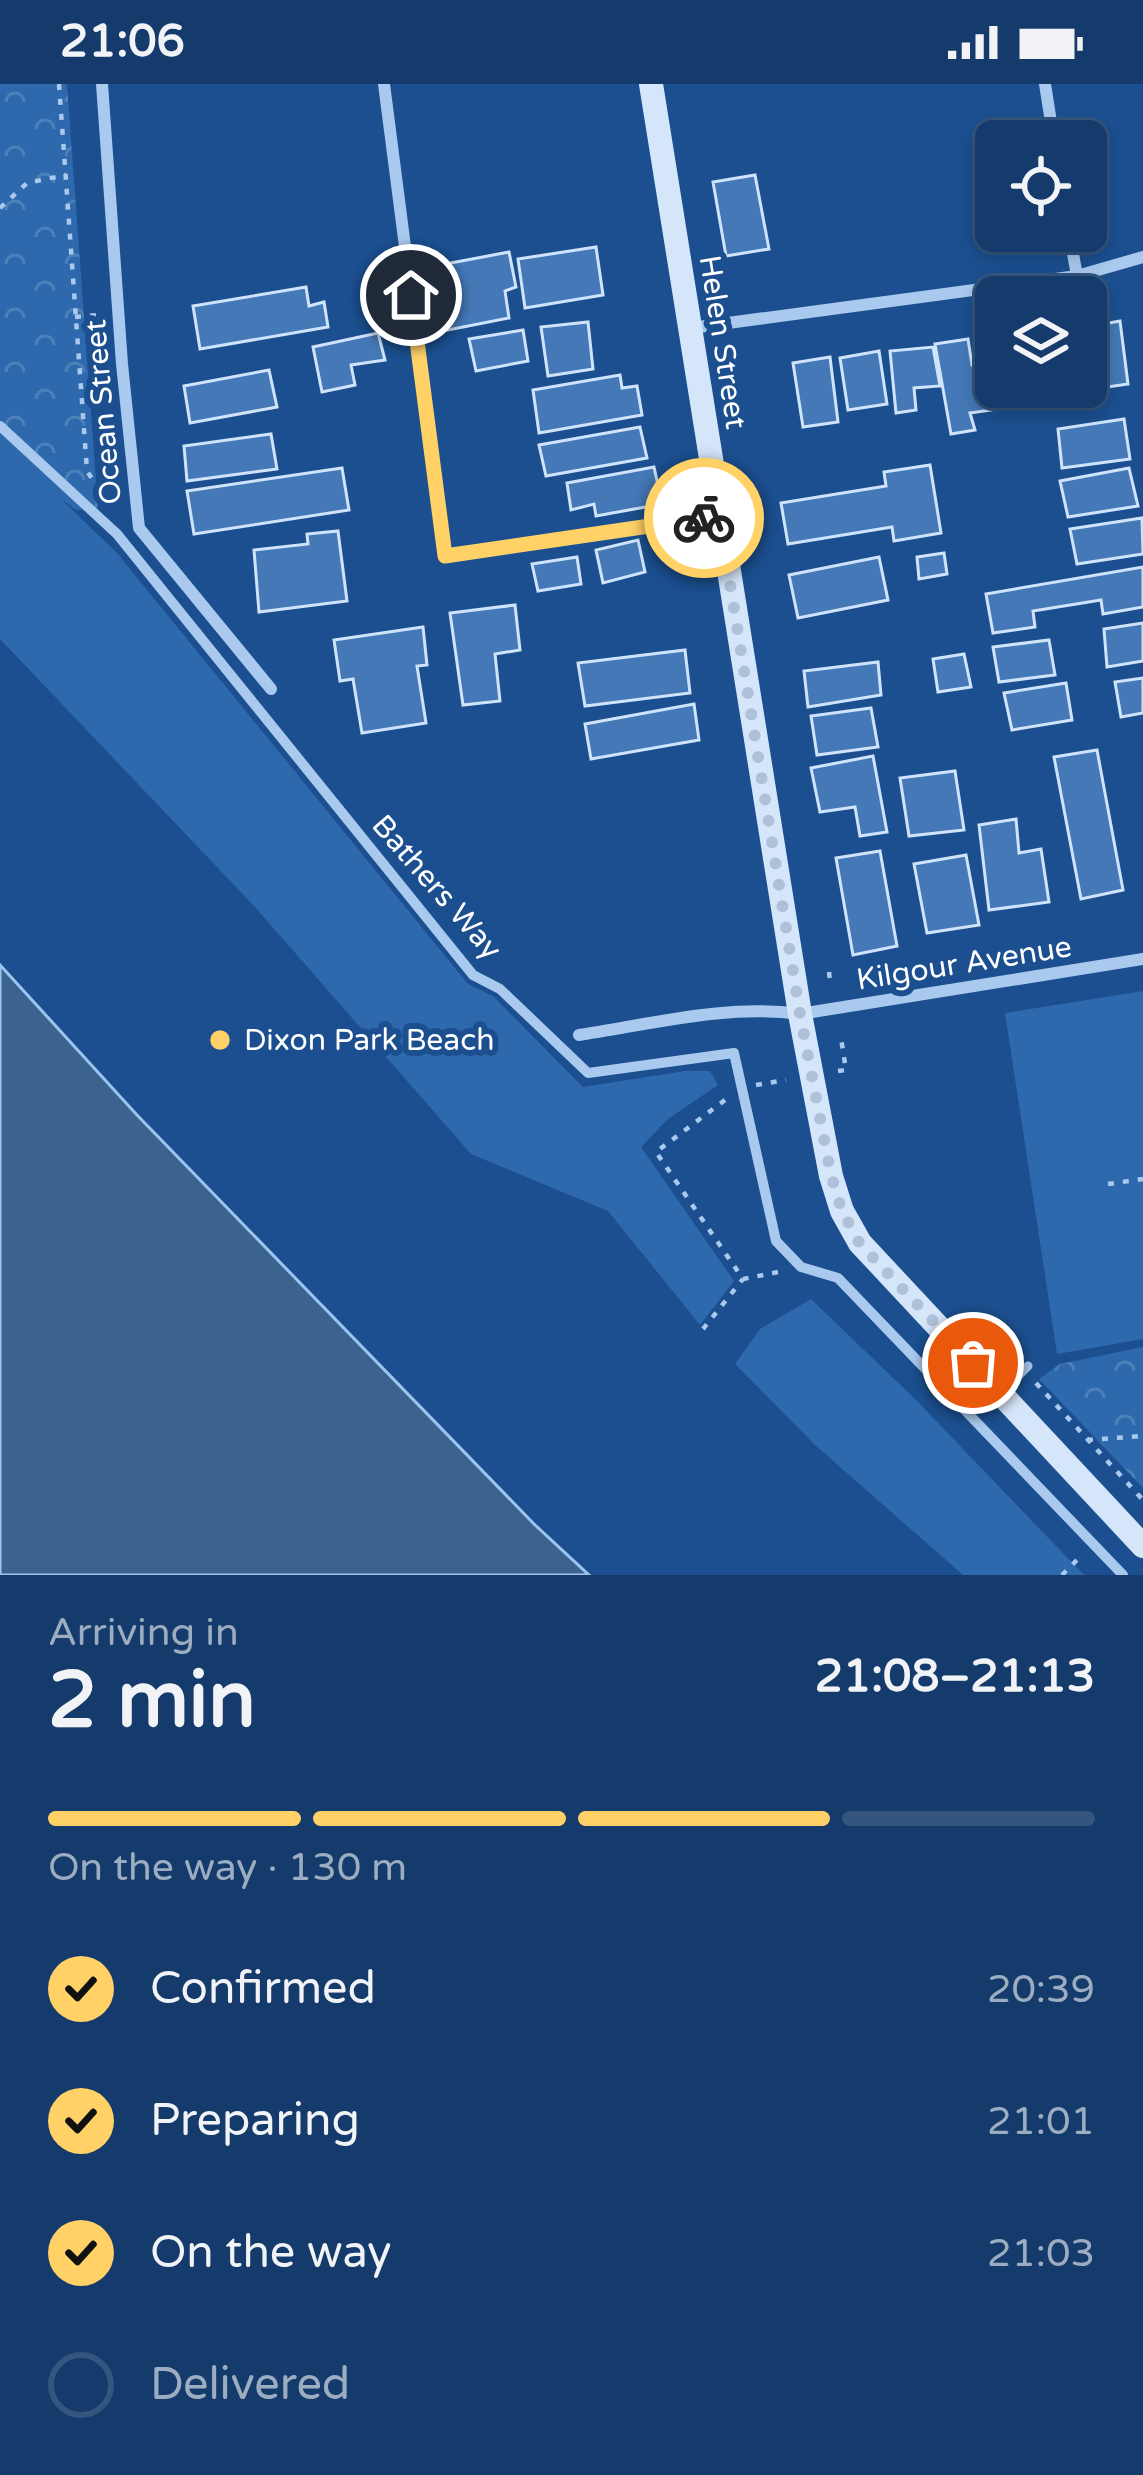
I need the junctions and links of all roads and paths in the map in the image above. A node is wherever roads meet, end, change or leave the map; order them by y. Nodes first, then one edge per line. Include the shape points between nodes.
1 (59, 84) edge
2 (102, 84) edge
3 (384, 84) edge
4 (651, 84) edge
5 (1045, 84) edge
6 (1051, 120) edge
7 (66, 175) junction
8 (0, 208) edge
9 (1073, 252) edge
10 (1143, 257) edge
11 (1077, 276) joint
12 (975, 290) edge
13 (118, 314) junction
14 (75, 317) junction
15 (691, 328) junction
16 (0, 426) edge
17 (107, 500) dead end
18 (719, 516) junction
19 (271, 689) dead end
20 (1143, 959) edge
21 (829, 972) dead end
22 (830, 981) dead end
23 (800, 1014) junction
24 (579, 1035) dead end
25 (841, 1038) dead end
26 (838, 1071) dead end
27 (789, 1080) dead end
28 (742, 1087) junction
29 (1143, 1179) edge
30 (1108, 1184) dead end
31 (801, 1267) junction
32 (743, 1279) junction
33 (703, 1329) dead end
34 (1026, 1368) joint
35 (1001, 1393) junction
36 (1143, 1436) edge
37 (1087, 1440) junction
38 (1143, 1500) edge
39 (1094, 1544) junction
40 (1143, 1546) edge
41 (1062, 1575) edge
42 (1123, 1575) edge

1 - 7 path
2 - 13 street, Ocean Street
3 - 18 street via 445,556
4 - 15 main road, Helen Street
5 - 6 street
7 - 8 path via 27,183
7 - 14 path
9 - 11 street
10 - 11 street
12 - 15 street
13 - 14 path
13 - 19 street, Ocean Street via 139,528
14 - 17 path via 87,471
15 - 18 main road, Helen Street
16 - 28 street, Bathers Way via 117,534 473,975 500,989 588,1073 734,1053
18 - 23 main road, Helen Street
20 - 23 street, Kilgour Avenue
21 - 22 path
23 - 24 street, Kilgour Avenue via 720,1013
23 - 35 main road, Helen Street via 842,1211 860,1244
25 - 26 path via 846,1070
27 - 28 path
28 - 31 street via 776,1241
28 - 32 path via 656,1152
29 - 30 path
31 - 32 path
31 - 39 street via 838,1278
32 - 33 path
34 - 35 lane
34 - 37 path
35 - 40 main road, Helen Street
36 - 37 path
37 - 38 path
39 - 41 path
39 - 42 street

